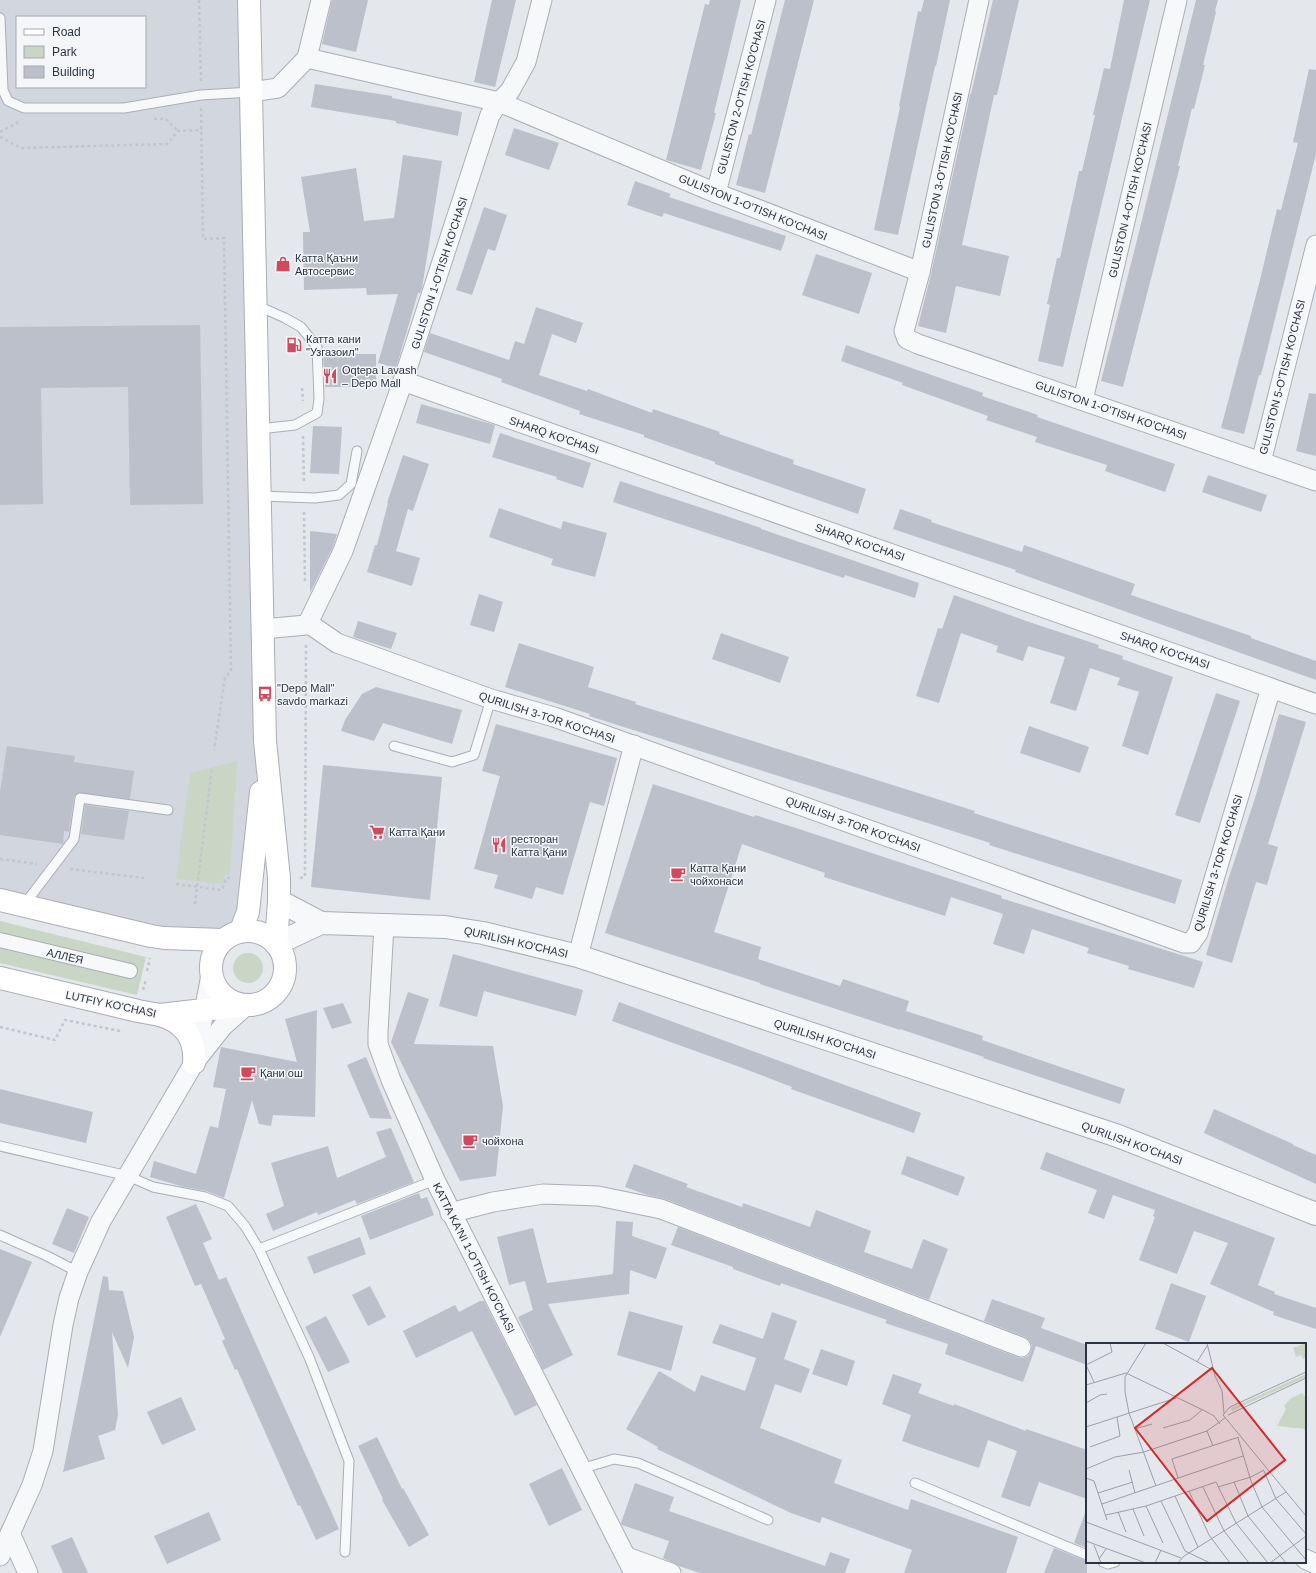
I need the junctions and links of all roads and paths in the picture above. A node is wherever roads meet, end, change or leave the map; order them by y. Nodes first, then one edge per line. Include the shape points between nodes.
1 (199, 0) edge
2 (249, 0) edge
3 (321, 0) edge
4 (542, 0) edge
5 (766, 0) edge
6 (979, 0) edge
7 (1176, 0) edge
8 (0, 18) edge
9 (307, 58) junction
10 (251, 92) junction
11 (201, 96) junction
12 (499, 102) junction
13 (202, 130) junction
14 (0, 137) edge
15 (716, 193) junction
16 (1316, 245) edge
17 (920, 272) junction
18 (256, 305) junction
19 (907, 339) joint
20 (403, 381) junction
21 (1083, 400) junction
22 (259, 428) junction
23 (357, 451) dead end
24 (1261, 462) junction
25 (1316, 481) edge
26 (260, 496) junction
27 (308, 623) junction
28 (263, 629) junction
29 (1271, 688) junction
30 (491, 699) junction
31 (1316, 704) edge
32 (266, 741) junction
33 (634, 745) junction
34 (394, 746) dead end
35 (214, 750) dead end
36 (212, 768) dead end
37 (168, 810) dead end
38 (0, 859) edge
39 (53, 866) junction
40 (144, 878) dead end
41 (231, 878) dead end
42 (176, 884) dead end
43 (197, 886) junction
44 (0, 900) edge
45 (279, 901) junction
46 (195, 904) dead end
47 (24, 906) junction
48 (321, 923) junction
49 (384, 925) junction
50 (232, 935) junction
51 (0, 940) edge
52 (276, 944) junction
53 (578, 956) junction
54 (130, 971) dead end
55 (211, 974) junction
56 (0, 978) edge
57 (247, 1005) junction
58 (204, 1010) junction
59 (160, 1015) junction
60 (0, 1027) edge
61 (127, 1028) dead end
62 (194, 1063) junction
63 (0, 1146) edge
64 (128, 1176) junction
65 (435, 1180) junction
66 (450, 1213) junction
67 (1316, 1214) edge
68 (0, 1236) edge
69 (260, 1249) junction
70 (78, 1272) junction
71 (1021, 1347) dead end
72 (581, 1469) junction
73 (915, 1483) dead end
74 (768, 1520) dead end
75 (10, 1533) junction
76 (345, 1552) dead end
77 (1086, 1555) edge
78 (0, 1556) edge
79 (1306, 1559) edge
80 (1316, 1564) edge
81 (631, 1565) edge
82 (28, 1573) edge
83 (671, 1573) edge

1 - 11 path
2 - 10 main road
3 - 9 street
4 - 12 street, GULISTON 1-O'TISH KO'CHASI via 526,62 510,91
5 - 15 street, GULISTON 2-O'TISH KO'CHASI
6 - 17 street, GULISTON 3-O'TISH KO'CHASI
7 - 21 street, GULISTON 4-O'TISH KO'CHASI
8 - 11 lane via 3,90 8,101 13,104 24,108 124,108
9 - 10 street via 278,88
9 - 12 street, GULISTON 1-O'TISH KO'CHASI
10 - 11 lane
10 - 18 main road
11 - 13 path
12 - 15 street, GULISTON 1-O'TISH KO'CHASI
12 - 20 street, GULISTON 1-O'TISH KO'CHASI via 490,115
13 - 14 path via 178,131 167,144 21,148
13 - 35 path via 203,239 224,238 231,671 225,678
15 - 17 street, GULISTON 1-O'TISH KO'CHASI
16 - 24 street, GULISTON 5-O'TISH KO'CHASI
17 - 19 street, GULISTON 3-O'TISH KO'CHASI via 904,331
18 - 22 main road
18 - 22 lane via 286,318 301,328 316,347 319,399 317,413 295,425
19 - 21 street, GULISTON 1-O'TISH KO'CHASI
20 - 27 street, GULISTON 1-O'TISH KO'CHASI via 343,551
20 - 29 street, SHARQ KO'CHASI
21 - 24 street, GULISTON 1-O'TISH KO'CHASI
22 - 26 main road
23 - 26 lane via 351,484 339,494 315,498
24 - 25 street, GULISTON 1-O'TISH KO'CHASI
26 - 28 main road
27 - 28 street
27 - 30 street, QURILISH 3-TOR KO'CHASI via 337,643
28 - 32 main road
29 - 31 street, SHARQ KO'CHASI
29 - 33 street, QURILISH 3-TOR KO'CHASI via 1198,933 1191,943 1184,943
30 - 33 street, QURILISH 3-TOR KO'CHASI via 554,717
30 - 34 lane via 474,755 452,762
32 - 45 main road
32 - 50 main road via 248,912
33 - 53 street
36 - 43 path
37 - 39 lane via 80,798 74,839
38 - 39 path
39 - 40 path
39 - 47 lane
41 - 43 path via 226,878 222,890
42 - 43 path
43 - 46 path
44 - 47 main road
45 - 48 street, QURILISH KO'CHASI
45 - 52 main road
47 - 50 main road via 164,938
48 - 49 street, QURILISH KO'CHASI
48 - 52 street, QURILISH KO'CHASI
49 - 53 street, QURILISH KO'CHASI via 445,927 483,933
49 - 65 street, KATTA KA'NI 1-O'TISH KO'CHASI via 378,1044
50 - 52 main road via 262,933
50 - 55 main road via 212,956
51 - 54 street, АЛЛЕЯ
52 - 57 main road via 285,965 282,982 276,993 266,1001
53 - 67 street, QURILISH KO'CHASI via 1118,1136
55 - 57 main road via 224,996 235,1003
55 - 58 street
56 - 59 main road, LUTFIY KO'CHASI
57 - 58 main road, LUTFIY KO'CHASI
57 - 62 street via 223,1026
58 - 59 main road, LUTFIY KO'CHASI
58 - 62 street
59 - 62 main road via 175,1021 187,1032 193,1046
60 - 61 path via 55,1040 65,1020 120,1031
62 - 64 street
63 - 64 lane
64 - 69 lane via 153,1187 205,1196 228,1206
64 - 70 street via 100,1221
65 - 66 street, KATTA KA'NI 1-O'TISH KO'CHASI
65 - 69 lane
66 - 71 street via 493,1202 543,1194 598,1196 661,1209
66 - 72 street, KATTA KA'NI 1-O'TISH KO'CHASI
68 - 70 lane
69 - 76 lane via 309,1357 349,1461
70 - 75 street via 63,1326 43,1451 32,1485
72 - 74 lane via 614,1459 638,1462
72 - 81 street, KATTA KA'NI 1-O'TISH KO'CHASI
73 - 77 lane
75 - 78 street
75 - 82 street
79 - 80 street
81 - 83 street

